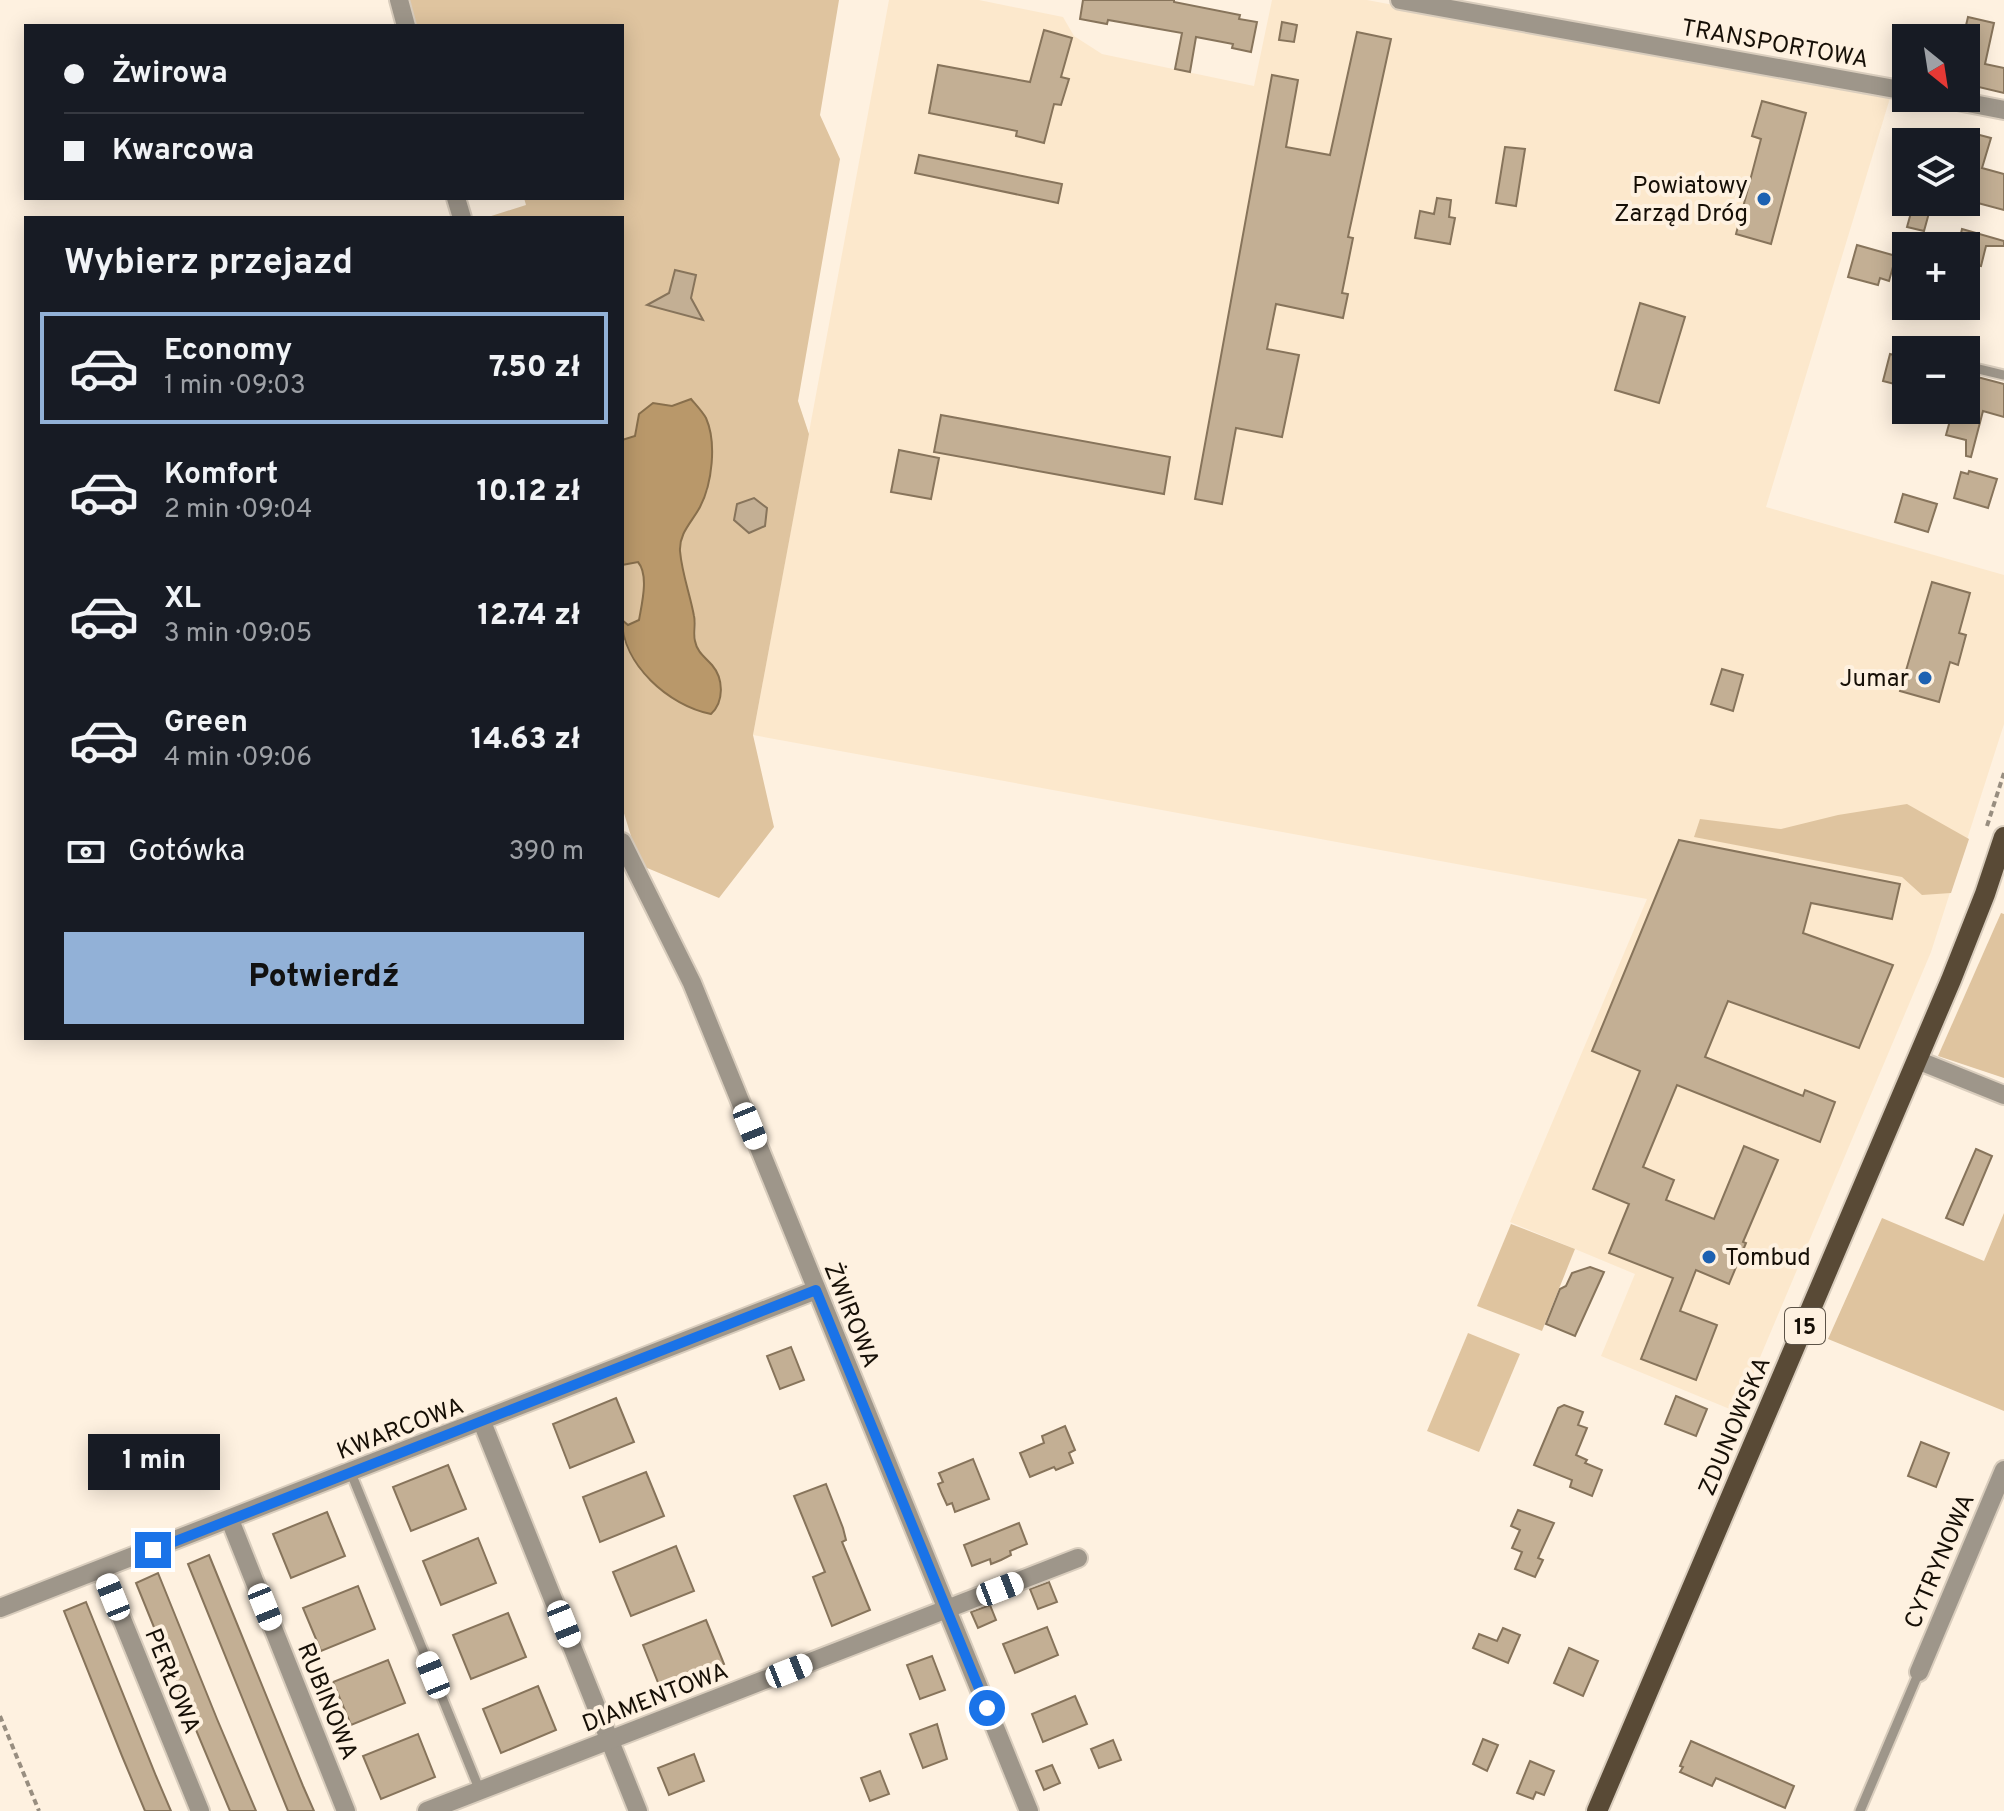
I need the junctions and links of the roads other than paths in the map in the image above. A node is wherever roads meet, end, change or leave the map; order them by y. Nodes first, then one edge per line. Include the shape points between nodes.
1 (399, 0) edge
2 (1400, 0) edge
3 (405, 24) edge
4 (1892, 88) edge
5 (1980, 105) edge
6 (2004, 110) edge
7 (1980, 369) edge
8 (2004, 375) edge
9 (2004, 837) edge
10 (624, 846) edge
11 (1917, 1060) junction
12 (2004, 1095) edge
13 (816, 1290) junction
14 (482, 1422) junction
15 (2004, 1470) edge
16 (351, 1473) junction
17 (230, 1520) junction
18 (1078, 1558) dead end
19 (102, 1570) junction
20 (0, 1608) edge
21 (947, 1609) junction
22 (1919, 1672) joint
23 (611, 1740) junction
24 (480, 1791) junction
25 (200, 1811) edge
26 (346, 1811) edge
27 (427, 1811) edge
28 (638, 1811) edge
29 (1029, 1811) edge
30 (1597, 1811) edge
31 (1860, 1811) edge

1 - 3 street
2 - 4 street, TRANSPORTOWA
5 - 6 street
7 - 8 lane
9 - 11 main road, ZDUNOWSKA / 15
10 - 13 street, ŻWIROWA via 692,983
11 - 12 street
11 - 30 main road, ZDUNOWSKA / 15
13 - 14 street, KWARCOWA
13 - 21 street, ŻWIROWA
14 - 16 street, KWARCOWA
14 - 23 street
15 - 22 street, CYTRYNOWA
16 - 17 street, KWARCOWA
16 - 24 lane
17 - 19 street, KWARCOWA
17 - 26 street, RUBINOWA
18 - 21 street, DIAMENTOWA
19 - 20 street, KWARCOWA
19 - 25 street, PERŁOWA
21 - 23 street, DIAMENTOWA
21 - 29 street, ŻWIROWA
22 - 31 lane
23 - 24 street, DIAMENTOWA
23 - 28 street
24 - 27 street, DIAMENTOWA

